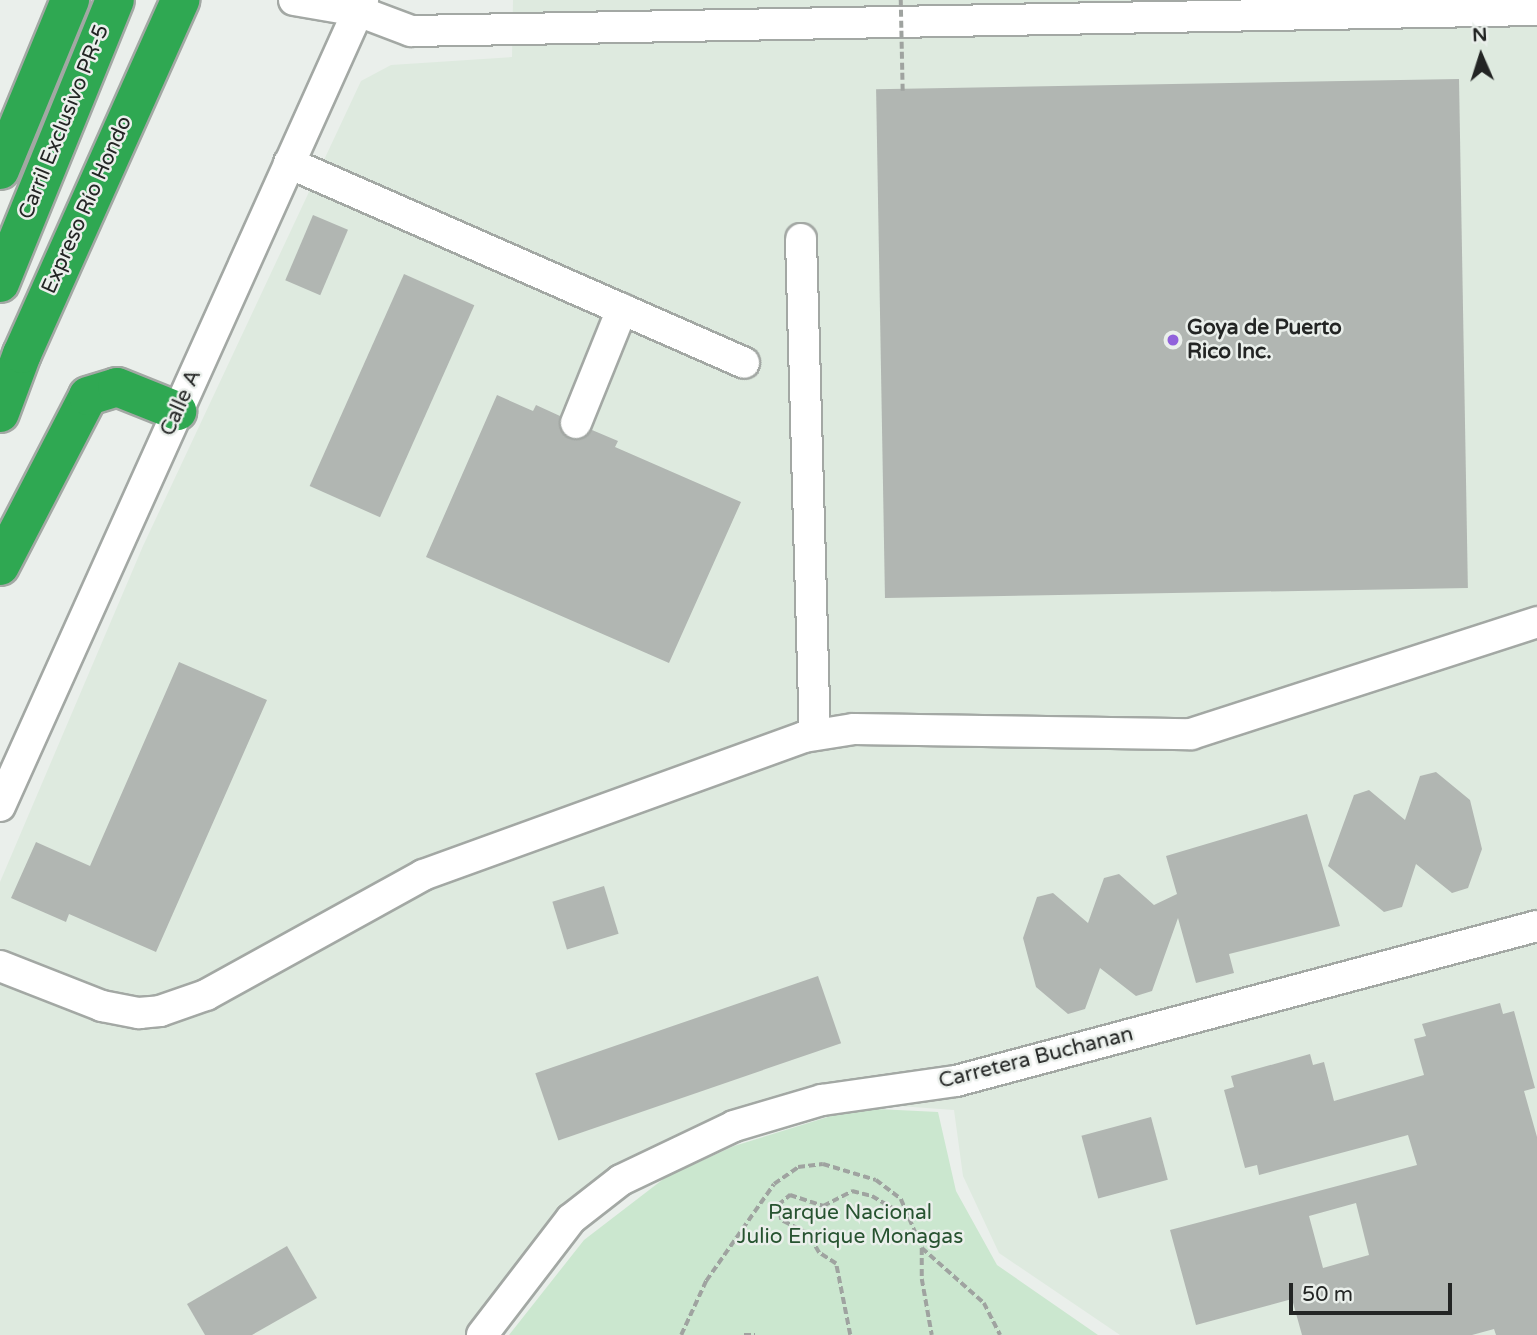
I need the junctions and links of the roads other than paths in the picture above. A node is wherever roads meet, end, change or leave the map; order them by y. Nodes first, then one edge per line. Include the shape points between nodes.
1 (180, 0) edge
2 (294, 0) edge
3 (356, 4) edge
4 (1273, 7) edge
5 (1537, 10) edge
6 (109, 12) edge
7 (64, 15) edge
8 (289, 163) junction
9 (0, 170) edge
10 (801, 239) dead end
11 (0, 283) edge
12 (622, 309) junction
13 (744, 363) dead end
14 (177, 411) junction
15 (0, 412) edge
16 (576, 423) dead end
17 (0, 566) edge
18 (1537, 622) edge
19 (815, 734) junction
20 (0, 806) edge
21 (1537, 926) edge
22 (0, 966) edge
23 (482, 1335) edge

1 - 15 highway, Expreso Río Hondo
2 - 3 street
3 - 4 street via 411,31
3 - 8 street, Calle A
4 - 5 street
6 - 11 highway, Carril Exclusivo PR-5
7 - 9 highway
8 - 12 street
8 - 14 street, Calle A
10 - 19 street
12 - 13 street
12 - 16 street
14 - 17 highway via 117,387 88,396
14 - 20 street, Calle A
18 - 19 street via 1191,734 854,729
19 - 22 street via 423,875 206,995 170,1009 139,1013 102,1006
21 - 23 street, Carretera Buchanan via 956,1081 822,1100 734,1126 621,1180 571,1219

